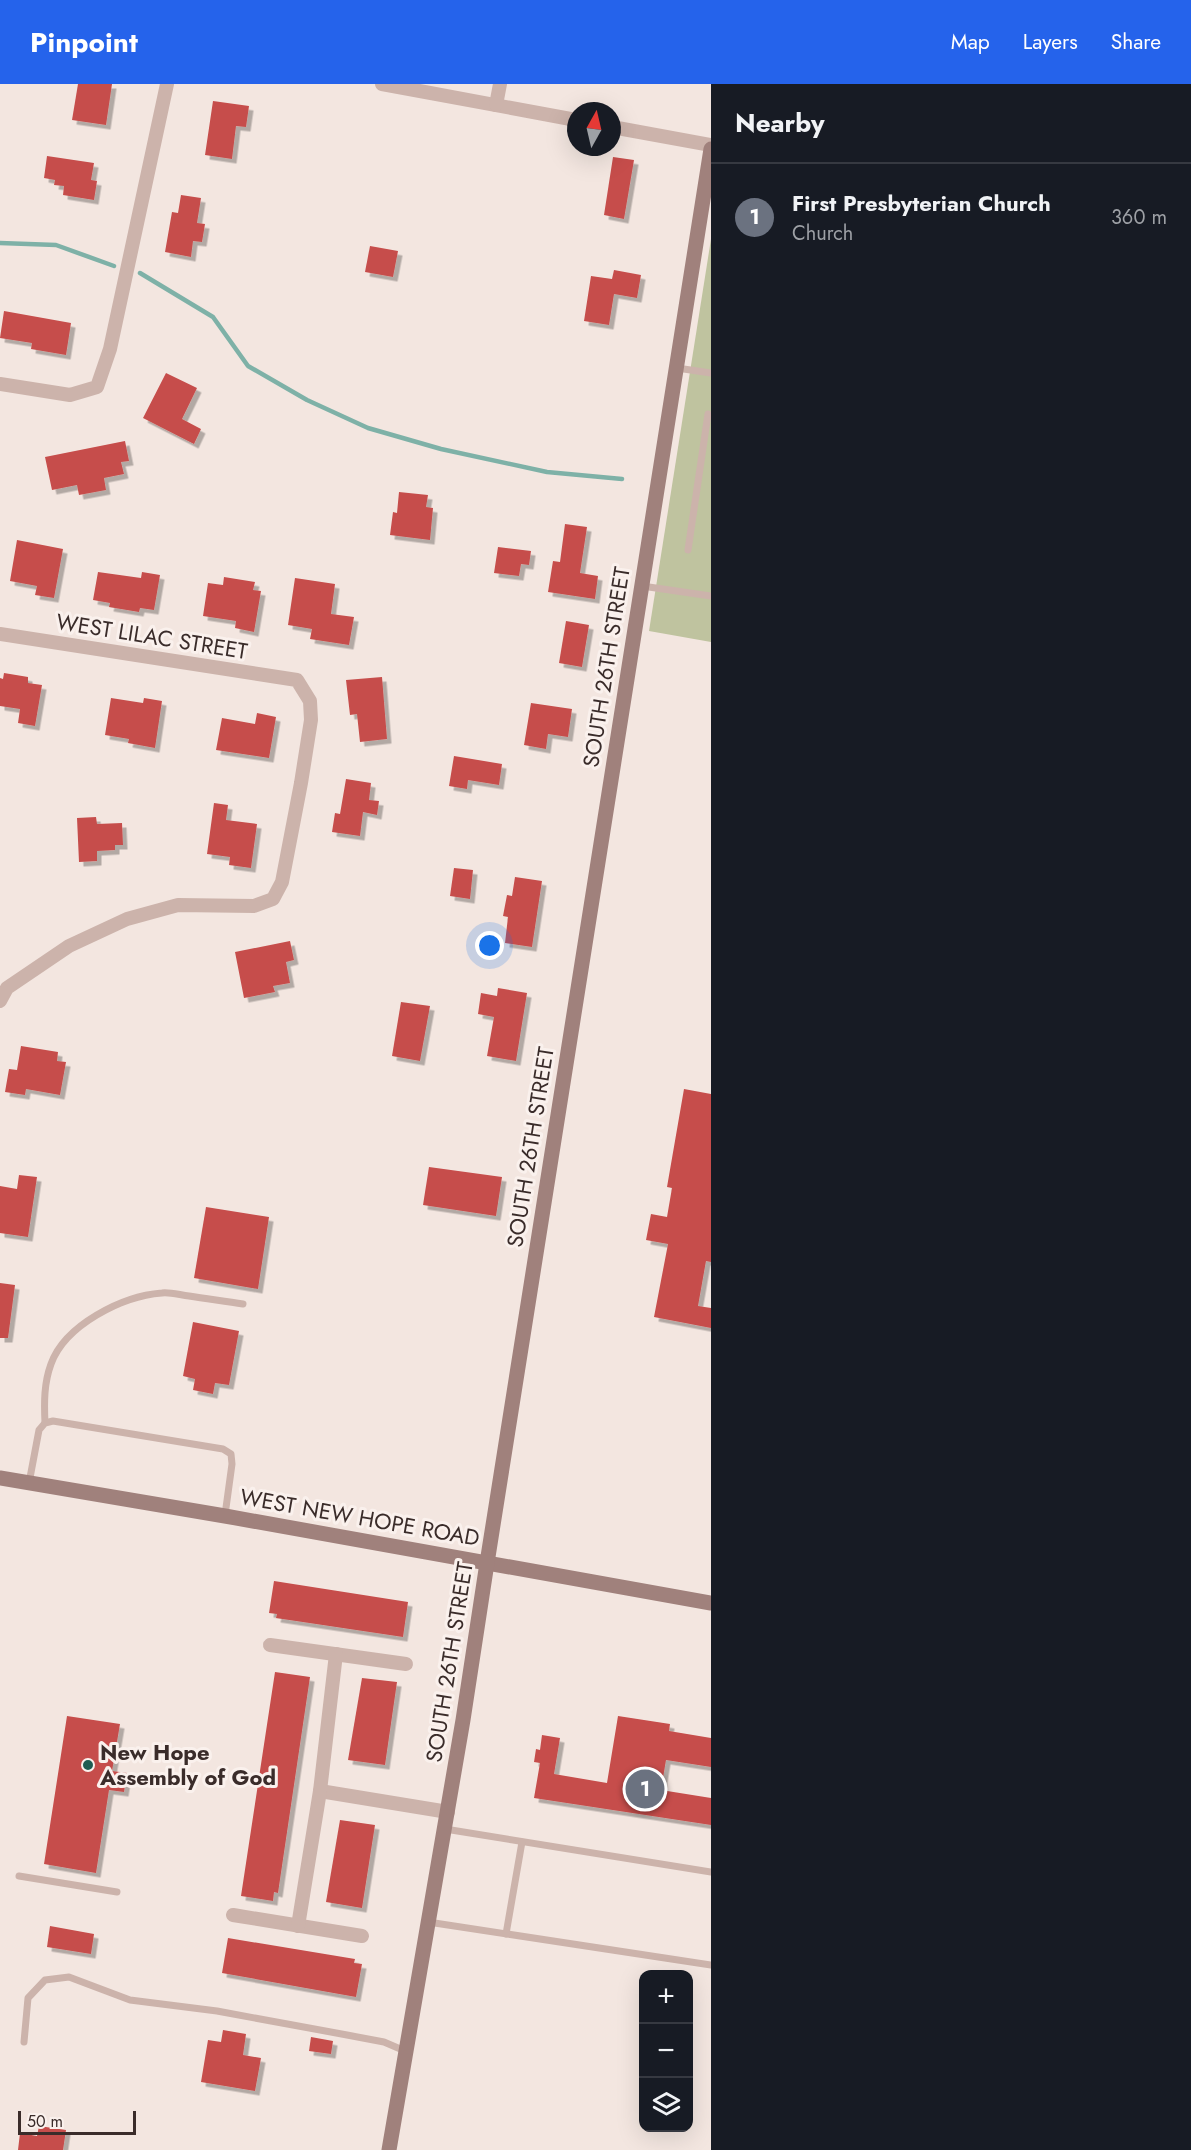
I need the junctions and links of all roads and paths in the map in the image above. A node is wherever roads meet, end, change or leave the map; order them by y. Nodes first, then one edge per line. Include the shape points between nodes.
1 (167, 84) edge
2 (382, 84) edge
3 (500, 84) edge
4 (496, 105) junction
5 (567, 118) edge
6 (621, 129) edge
7 (711, 147) edge
8 (706, 221) edge
9 (677, 368) junction
10 (711, 373) edge
11 (0, 384) edge
12 (708, 414) dead end
13 (688, 550) dead end
14 (642, 586) junction
15 (711, 596) edge
16 (0, 634) edge
17 (0, 1000) edge
18 (243, 1304) dead end
19 (45, 1423) junction
20 (0, 1478) edge
21 (29, 1483) junction
22 (225, 1516) junction
23 (487, 1563) junction
24 (711, 1603) edge
25 (270, 1645) dead end
26 (336, 1654) junction
27 (406, 1664) dead end
28 (320, 1791) junction
29 (447, 1812) junction
30 (444, 1829) junction
31 (522, 1842) junction
32 (711, 1872) edge
33 (19, 1876) dead end
34 (117, 1892) dead end
35 (233, 1915) dead end
36 (428, 1922) junction
37 (298, 1926) junction
38 (506, 1934) junction
39 (362, 1936) dead end
40 (711, 1965) edge
41 (24, 2042) dead end
42 (406, 2051) junction
43 (389, 2150) edge

1 - 11 street via 110,349 97,387 70,395
2 - 4 street
3 - 4 street
4 - 5 street
6 - 7 street
7 - 8 street, SOUTH 26TH STREET
8 - 9 street, SOUTH 26TH STREET
9 - 10 lane
9 - 14 street, SOUTH 26TH STREET
12 - 13 lane
14 - 15 lane
14 - 23 street, SOUTH 26TH STREET
16 - 17 street, WEST LILAC STREET via 297,680 310,701 311,720 282,882 273,899 254,906 178,905 127,919 69,946 7,988
18 - 19 lane via 164,1292 103,1311 75,1329 50,1364 44,1392
19 - 21 lane via 39,1430
19 - 22 lane via 53,1421 223,1449 231,1454 232,1464
20 - 21 street, WEST NEW HOPE ROAD
21 - 22 street, WEST NEW HOPE ROAD
22 - 23 street, WEST NEW HOPE ROAD
23 - 24 street, WEST NEW HOPE ROAD
23 - 29 street, SOUTH 26TH STREET
25 - 26 street
26 - 27 street
26 - 28 street
28 - 29 street
28 - 37 street
29 - 30 street, SOUTH 26TH STREET
30 - 31 lane
30 - 36 street, SOUTH 26TH STREET
31 - 32 lane
31 - 38 lane
33 - 34 lane
35 - 37 street
36 - 38 lane
36 - 42 street, SOUTH 26TH STREET
37 - 39 street
38 - 40 lane
41 - 42 lane via 28,1998 45,1980 69,1977 130,2000 347,2035
42 - 43 street, SOUTH 26TH STREET

